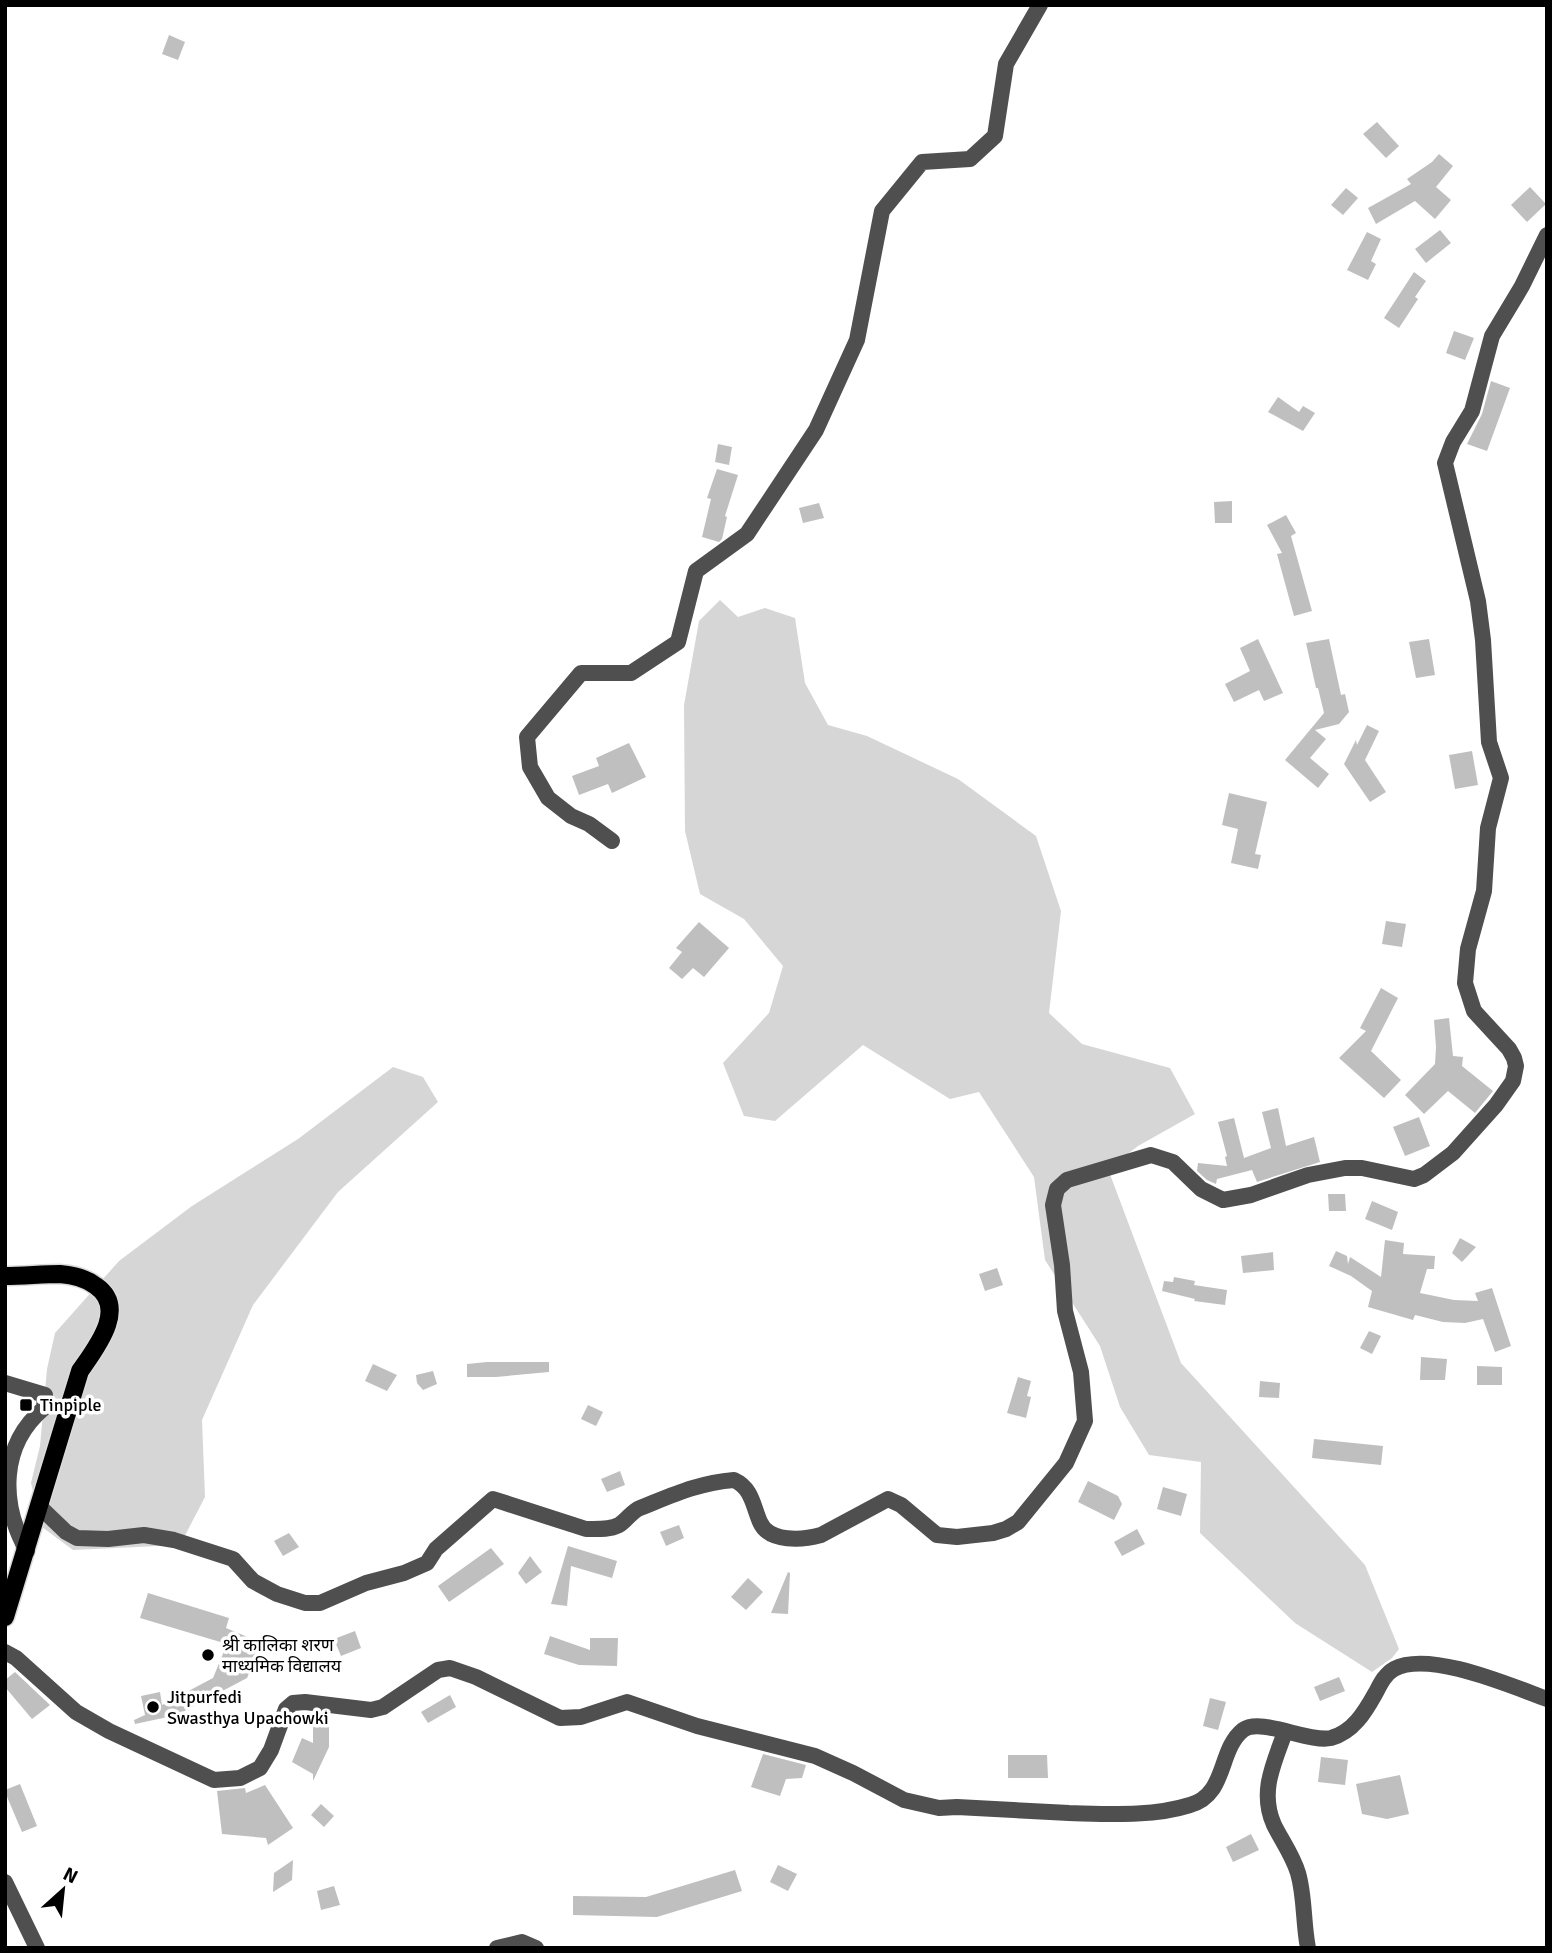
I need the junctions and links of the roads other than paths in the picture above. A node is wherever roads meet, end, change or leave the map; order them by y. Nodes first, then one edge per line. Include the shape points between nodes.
1 (1040, 5) edge
2 (1547, 234) edge
3 (612, 841) dead end
4 (5, 1276) edge
5 (5, 1383) edge
6 (40, 1507) junction
7 (27, 1551) junction
8 (5, 1617) edge
9 (5, 1652) edge
10 (1547, 1699) edge
11 (1286, 1732) junction
12 (5, 1882) edge
13 (37, 1948) edge
14 (497, 1948) edge
15 (536, 1948) edge
16 (1308, 1948) edge

1 - 3 street via 1006,64 995,136 970,159 922,162 882,211 857,340 816,430 747,534 696,571 678,642 631,673 581,673 527,737 530,766 548,798
2 - 6 street via 1492,336 1472,411 1445,463 1478,601 1489,742 1501,778 1488,828 1484,891 1468,949 1465,983 1474,1011 1514,1058 1515,1076 1453,1153 1414,1179 1345,1168 1223,1200 1201,1189 1173,1162 1151,1155 1062,1184 1053,1205 1065,1311 1081,1372 1085,1421 1066,1463 1018,1522 993,1533 946,1537 930,1531 888,1499 821,1535 789,1539 765,1529 747,1489 734,1480 680,1490 638,1508 619,1525 601,1529 586,1529 492,1499 436,1549 427,1563 320,1603 305,1603 253,1581 233,1559 154,1535 77,1538
4 - 6 main road via 76,1276 105,1292 110,1304 103,1335 80,1371
5 - 7 street via 45,1395 44,1408 31,1418 9,1455 5,1480 14,1529
6 - 7 main road
7 - 8 main road
9 - 11 street via 76,1712 214,1780 240,1778 260,1768 286,1709 293,1703 371,1710 383,1707 438,1670 450,1668 560,1718 581,1717 627,1703 815,1756 904,1800 939,1808 1092,1814 1190,1805 1212,1790 1235,1738 1246,1728
10 - 11 street via 1480,1675 1418,1663 1392,1670 1367,1709 1342,1734 1327,1739
11 - 16 street via 1266,1786 1267,1803 1302,1886
12 - 13 street
14 - 15 street via 523,1942

